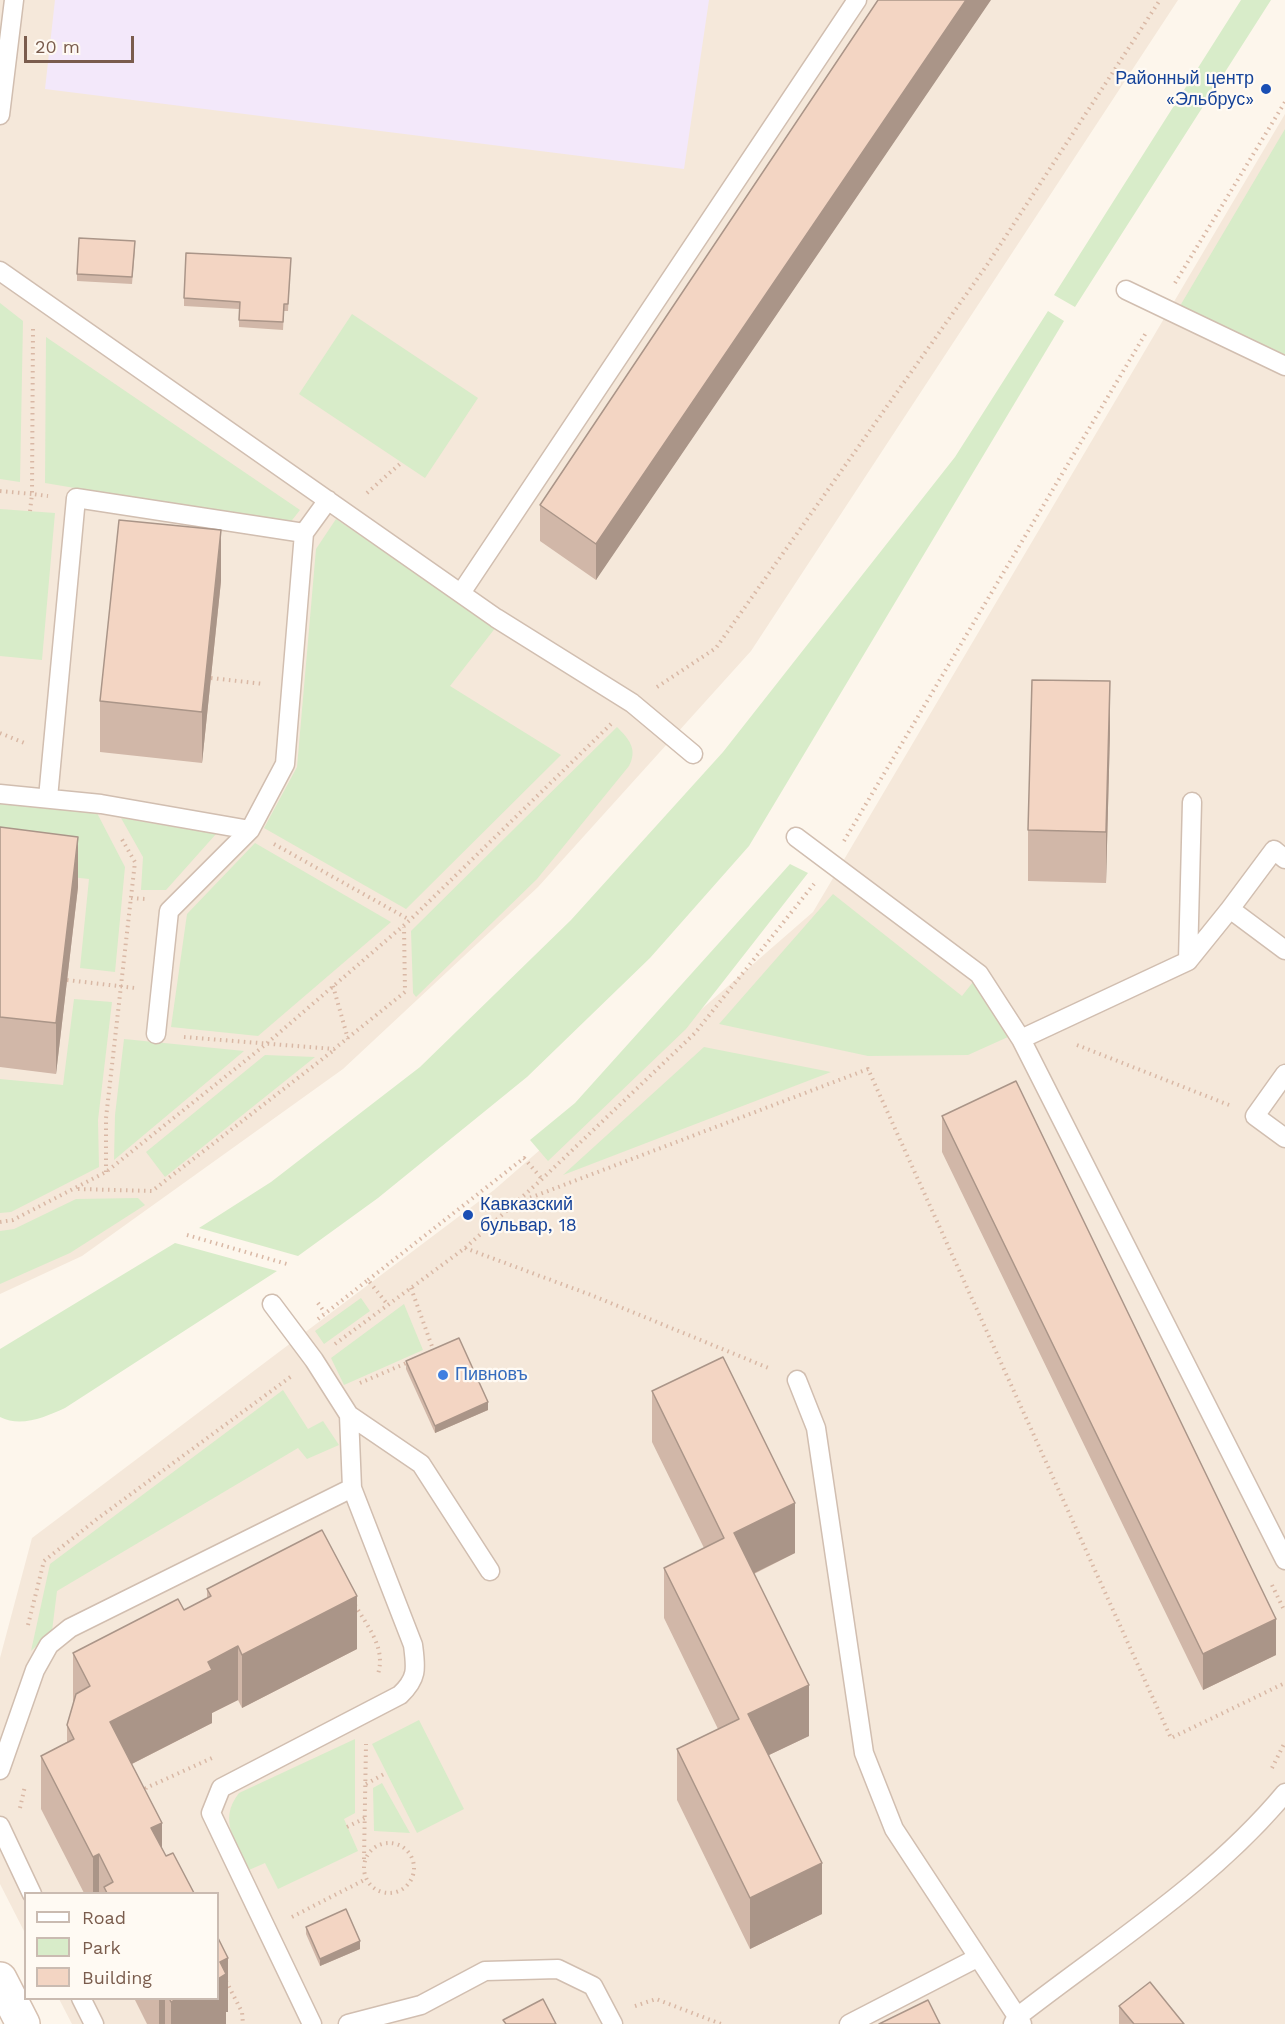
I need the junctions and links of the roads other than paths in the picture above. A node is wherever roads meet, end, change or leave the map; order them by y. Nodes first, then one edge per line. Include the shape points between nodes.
1 (14, 0) edge
2 (857, 0) edge
3 (4, 48) edge
4 (0, 115) edge
5 (0, 272) edge
6 (1125, 290) dead end
7 (1285, 366) edge
8 (328, 500) junction
9 (304, 533) junction
10 (462, 593) junction
11 (693, 754) dead end
12 (0, 795) edge
13 (48, 798) junction
14 (1192, 802) dead end
15 (250, 830) junction
16 (796, 837) dead end
17 (1281, 849) edge
18 (1230, 909) junction
19 (1285, 950) edge
20 (1188, 961) junction
21 (156, 1034) road end
22 (1021, 1039) junction
23 (1285, 1074) edge
24 (1285, 1138) edge
25 (272, 1304) dead end
26 (797, 1380) road end
27 (349, 1415) junction
28 (352, 1488) junction
29 (1285, 1560) edge
30 (490, 1571) dead end
31 (0, 1770) edge
32 (1285, 1793) edge
33 (0, 1826) edge
34 (32, 1892) edge
35 (977, 1958) junction
36 (0, 1978) edge
37 (82, 2000) edge
38 (611, 2020) edge
39 (1017, 2022) edge
40 (23, 2024) edge
41 (94, 2024) edge
42 (312, 2024) edge
43 (348, 2024) edge
44 (849, 2024) edge

1 - 3 lane
2 - 10 lane
3 - 4 lane
5 - 8 lane
6 - 7 lane
8 - 9 lane
8 - 10 lane
9 - 13 lane via 76,498
9 - 15 lane via 285,765
10 - 11 lane via 632,703
12 - 13 lane
13 - 15 lane
14 - 20 lane
15 - 21 lane via 169,911
16 - 22 lane via 979,974
17 - 18 lane
18 - 19 lane
18 - 20 lane
20 - 22 lane
22 - 29 lane
23 - 24 lane via 1255,1116
25 - 27 lane
26 - 35 lane via 816,1428 864,1753 894,1829
27 - 28 lane
27 - 30 lane via 421,1464
28 - 31 lane via 70,1628 49,1645 35,1670
28 - 42 lane via 410,1635 416,1668 412,1684 400,1695 221,1788 211,1813
32 - 39 lane via 1253,1831 1209,1872
33 - 34 lane
35 - 39 lane
35 - 44 lane
36 - 40 main road
37 - 41 lane
38 - 43 lane via 593,1986 558,1969 485,1971 421,2005

